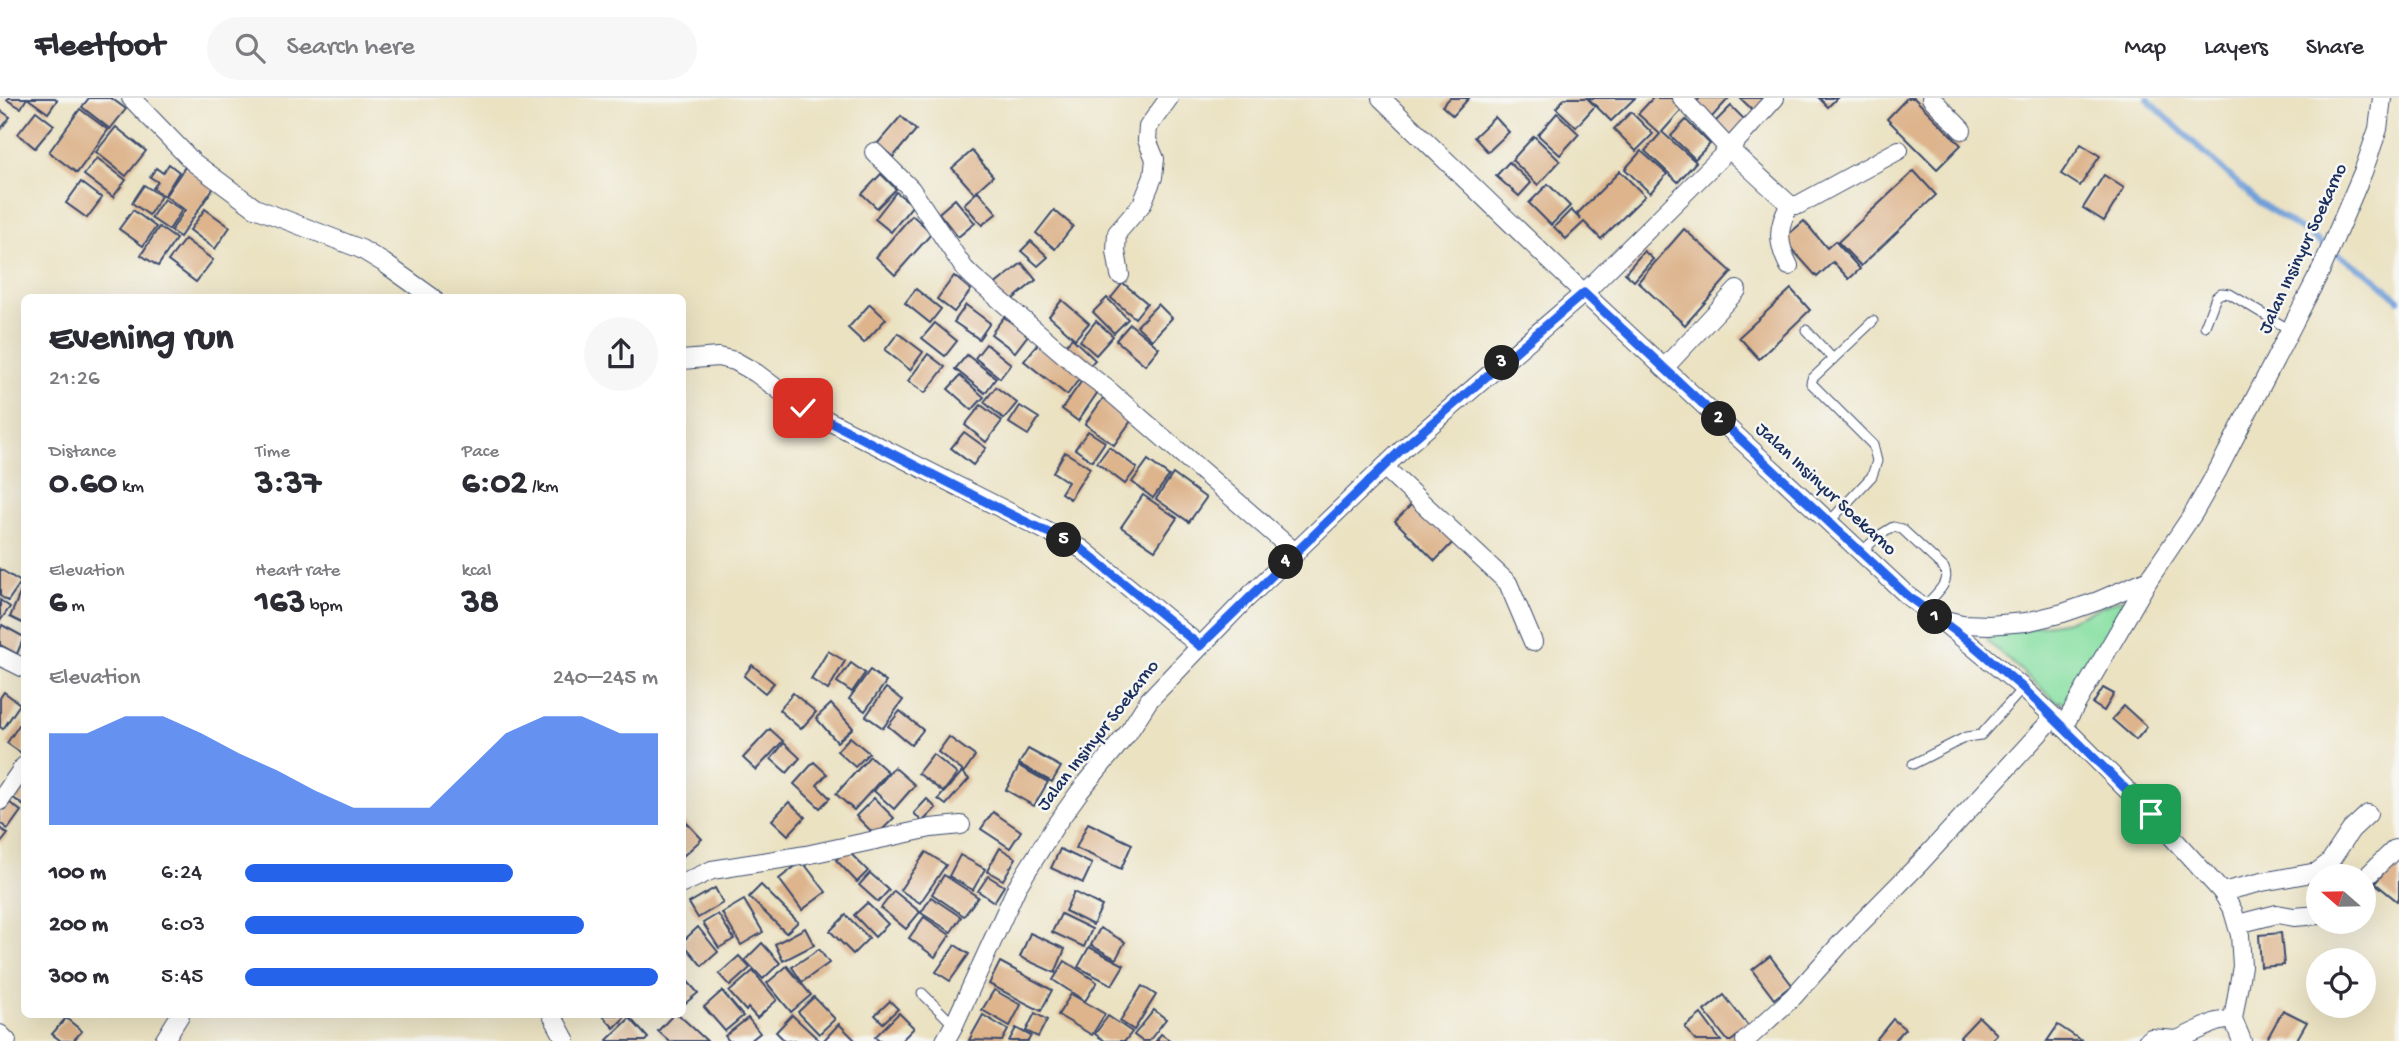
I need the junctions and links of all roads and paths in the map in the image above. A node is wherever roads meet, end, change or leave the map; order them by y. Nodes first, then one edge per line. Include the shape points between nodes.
1 (131, 98) edge
2 (1169, 98) edge
3 (1381, 98) edge
4 (1682, 98) edge
5 (1775, 98) edge
6 (1931, 98) edge
7 (2382, 98) edge
8 (1962, 130) dead end
9 (1728, 149) junction
10 (1899, 150) dead end
11 (874, 152) dead end
12 (1790, 205) junction
13 (1789, 266) dead end
14 (1120, 275) dead end
15 (1737, 290) dead end
16 (1584, 293) junction
17 (428, 294) edge
18 (1873, 321) dead end
19 (2205, 326) dead end
20 (1806, 330) dead end
21 (2290, 330) junction
22 (1833, 359) junction
23 (686, 360) edge
24 (1664, 368) junction
25 (1384, 467) junction
26 (1829, 522) junction
27 (1861, 552) junction
28 (1296, 553) junction
29 (2149, 579) junction
30 (1930, 613) junction
31 (1533, 642) dead end
32 (1200, 646) junction
33 (0, 656) edge
34 (21, 666) edge
35 (2023, 688) junction
36 (2059, 722) junction
37 (1913, 764) dead end
38 (21, 770) edge
39 (0, 800) edge
40 (2368, 814) dead end
41 (961, 825) dead end
42 (2395, 849) dead end
43 (2376, 867) edge
44 (686, 882) edge
45 (2222, 892) junction
46 (2306, 917) edge
47 (2238, 924) junction
48 (922, 993) dead end
49 (178, 1018) edge
50 (554, 1018) edge
51 (2233, 1018) junction
52 (950, 1033) edge
53 (0, 1034) edge
54 (7, 1041) edge
55 (163, 1041) edge
56 (566, 1041) edge
57 (1745, 1041) edge
58 (2147, 1041) edge
59 (2242, 1041) edge

1 - 17 street via 193,162 254,208 360,249
2 - 14 street via 1148,127 1147,140 1155,159 1153,177 1142,204 1117,233
3 - 16 street
4 - 9 street
5 - 9 street
6 - 8 street
7 - 21 street, Jalan Insinyur Soekarno via 2378,130 2363,172
9 - 12 street
9 - 16 street
10 - 12 street via 1798,205
11 - 28 street via 911,189 964,268
12 - 13 street via 1779,236
15 - 24 street
16 - 24 street, Jalan Insinyur Soekarno
16 - 25 street, Jalan Insinyur Soekarno
18 - 22 lane
19 - 21 lane via 2221,293
20 - 22 lane
21 - 29 street, Jalan Insinyur Soekarno via 2218,470
22 - 26 lane via 1811,383 1872,445 1877,461 1872,476
23 - 32 street via 718,357 735,361 803,408 1082,549
24 - 26 street, Jalan Insinyur Soekarno
25 - 28 street, Jalan Insinyur Soekarno
25 - 31 street via 1508,583
26 - 27 street, Jalan Insinyur Soekarno
27 - 30 street, Jalan Insinyur Soekarno
27 - 30 lane via 1893,527 1902,529 1947,574
28 - 32 street, Jalan Insinyur Soekarno
29 - 30 street via 2098,601 2026,622 1962,624
29 - 36 street, Jalan Insinyur Soekarno
30 - 35 street, Jalan Insinyur Soekarno
32 - 52 street, Jalan Insinyur Soekarno via 1149,700 1055,826 1017,887
33 - 34 street
35 - 36 street, Jalan Insinyur Soekarno
35 - 37 lane via 1981,735 1966,737
36 - 45 street, Jalan Insinyur Soekarno
36 - 57 street, Jalan Insinyur Soekarno
38 - 39 street
40 - 45 street via 2317,872
41 - 44 street via 712,870
42 - 43 street
45 - 47 street, Jalan Insinyur Soekarno
46 - 47 street via 2277,914
47 - 51 street via 2242,967
48 - 52 lane
49 - 55 street
50 - 56 street
51 - 58 street via 2177,1040
51 - 59 street
53 - 54 street

